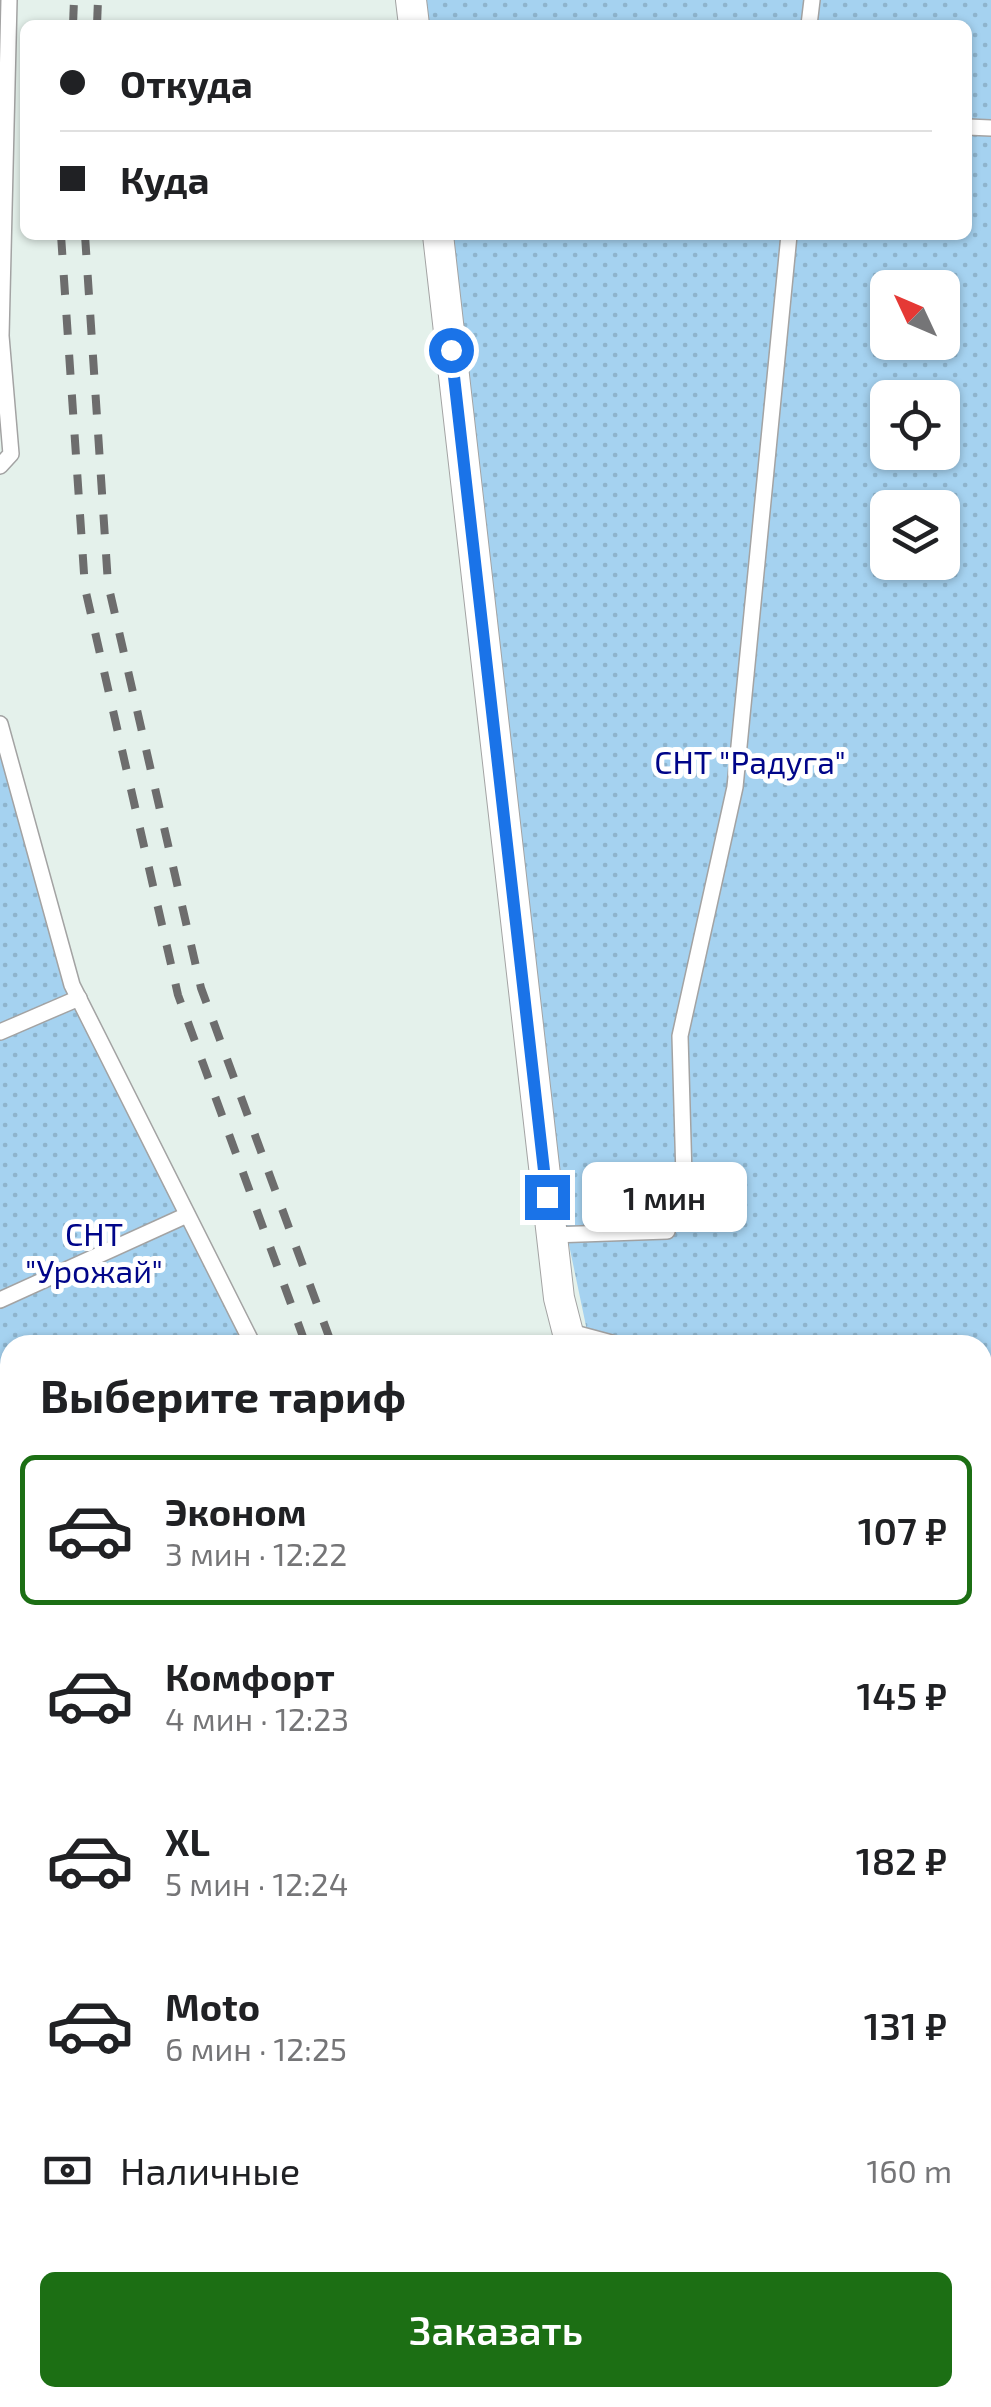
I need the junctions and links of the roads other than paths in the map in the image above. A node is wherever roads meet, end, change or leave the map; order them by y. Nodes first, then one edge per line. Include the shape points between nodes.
1 (6, 8) edge
2 (439, 240) edge
3 (789, 240) edge
4 (1, 336) edge
5 (0, 466) edge
6 (0, 724) edge
7 (7, 781) edge
8 (78, 998) junction
9 (0, 1032) edge
10 (188, 1215) junction
11 (552, 1235) junction
12 (0, 1300) edge
13 (248, 1335) edge
14 (568, 1335) edge

1 - 4 lane
2 - 11 street
3 - 11 lane via 735,786 680,1036 684,1177 667,1231
4 - 5 lane via 10,454
6 - 7 lane
7 - 8 lane
8 - 9 lane
8 - 10 lane
10 - 12 lane
10 - 13 lane
11 - 14 street

